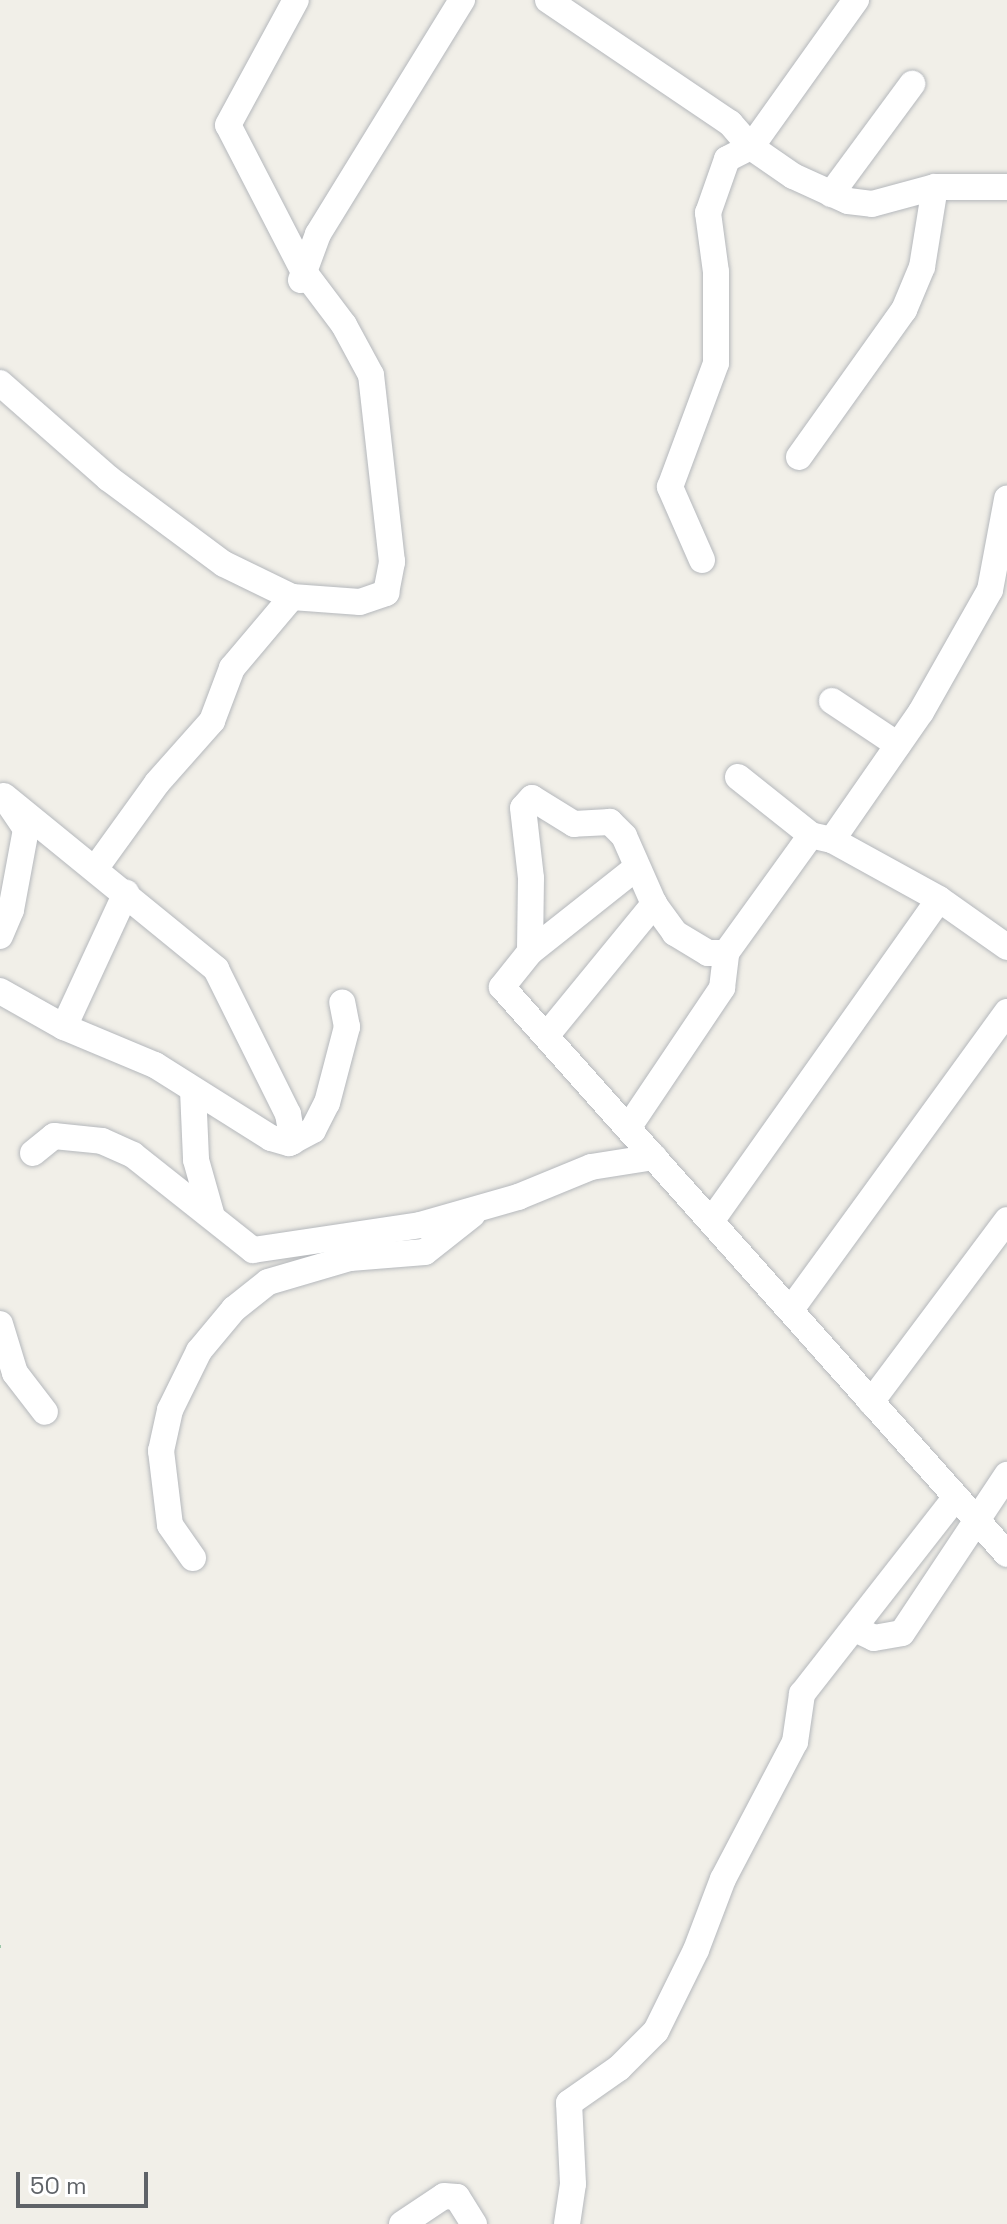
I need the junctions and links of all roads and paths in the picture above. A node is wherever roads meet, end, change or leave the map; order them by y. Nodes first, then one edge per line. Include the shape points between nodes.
1 (296, 0) edge
2 (462, 0) edge
3 (548, 0) edge
4 (856, 0) edge
5 (912, 84) dead end
6 (751, 147) junction
7 (935, 187) junction
8 (1007, 187) edge
9 (831, 194) junction
10 (301, 279) junction
11 (0, 383) edge
12 (799, 457) dead end
13 (1007, 499) edge
14 (702, 560) dead end
15 (292, 597) junction
16 (832, 701) dead end
17 (898, 745) junction
18 (738, 777) dead end
19 (2, 794) edge
20 (822, 838) junction
21 (636, 868) junction
22 (95, 869) junction
23 (126, 893) junction
24 (939, 899) junction
25 (654, 904) junction
26 (0, 936) edge
27 (1007, 947) edge
28 (530, 952) junction
29 (726, 953) junction
30 (0, 991) edge
31 (342, 1002) dead end
32 (1007, 1012) edge
33 (64, 1027) junction
34 (546, 1036) junction
35 (193, 1090) junction
36 (628, 1128) junction
37 (293, 1142) junction
38 (33, 1153) dead end
39 (654, 1157) junction
40 (481, 1208) junction
41 (211, 1213) junction
42 (712, 1220) junction
43 (1007, 1220) edge
44 (792, 1308) junction
45 (0, 1324) edge
46 (871, 1402) junction
47 (45, 1412) dead end
48 (1007, 1475) edge
49 (956, 1497) junction
50 (976, 1519) junction
51 (1007, 1554) edge
52 (193, 1558) dead end
53 (855, 1629) junction
54 (402, 2224) edge
55 (474, 2224) edge
56 (567, 2224) edge

1 - 10 street via 228,125
2 - 10 street via 318,234
3 - 6 street via 730,123
4 - 6 street
5 - 9 street
6 - 9 street
6 - 14 street via 727,159 708,213 716,272 716,363 670,487
7 - 8 street
7 - 9 street via 872,204
7 - 12 street via 922,267 904,310
10 - 15 street via 344,325 371,375 392,562 380,599
11 - 15 street via 108,478 224,564
13 - 17 street via 990,590
15 - 22 street via 232,668 212,721 157,783
16 - 17 street
17 - 20 street
18 - 20 street
19 - 22 street
19 - 26 street via 26,829 11,910
20 - 24 street
20 - 29 street
21 - 25 street
21 - 28 street
21 - 28 street via 624,836 610,822 574,824 532,798 523,808 531,878
22 - 23 street
23 - 33 street
23 - 37 street via 216,969 288,1114
24 - 27 street
24 - 42 street
25 - 29 street via 675,933 708,953
25 - 34 street
28 - 34 street via 502,987
29 - 36 street via 722,988
30 - 33 street
31 - 37 street via 347,1027 327,1103 313,1130
32 - 44 street
33 - 35 street via 155,1065
34 - 36 street
35 - 37 street via 271,1138
35 - 41 street via 196,1160
36 - 39 street
38 - 41 street via 54,1136 102,1141 133,1155
39 - 40 street via 591,1167
39 - 42 street
40 - 41 street via 420,1225 253,1250
40 - 52 street via 425,1252 350,1258 268,1282 234,1309 199,1351 170,1410 161,1451 170,1525
42 - 44 street
43 - 46 street
44 - 46 street
45 - 47 street via 15,1373
46 - 49 street
48 - 50 street
49 - 50 street
49 - 53 street
50 - 51 street
50 - 53 street via 902,1633 874,1638
53 - 56 street via 802,1694 795,1742 723,1879 656,2031 619,2068 569,2103 573,2184
54 - 55 street via 444,2196 457,2197

